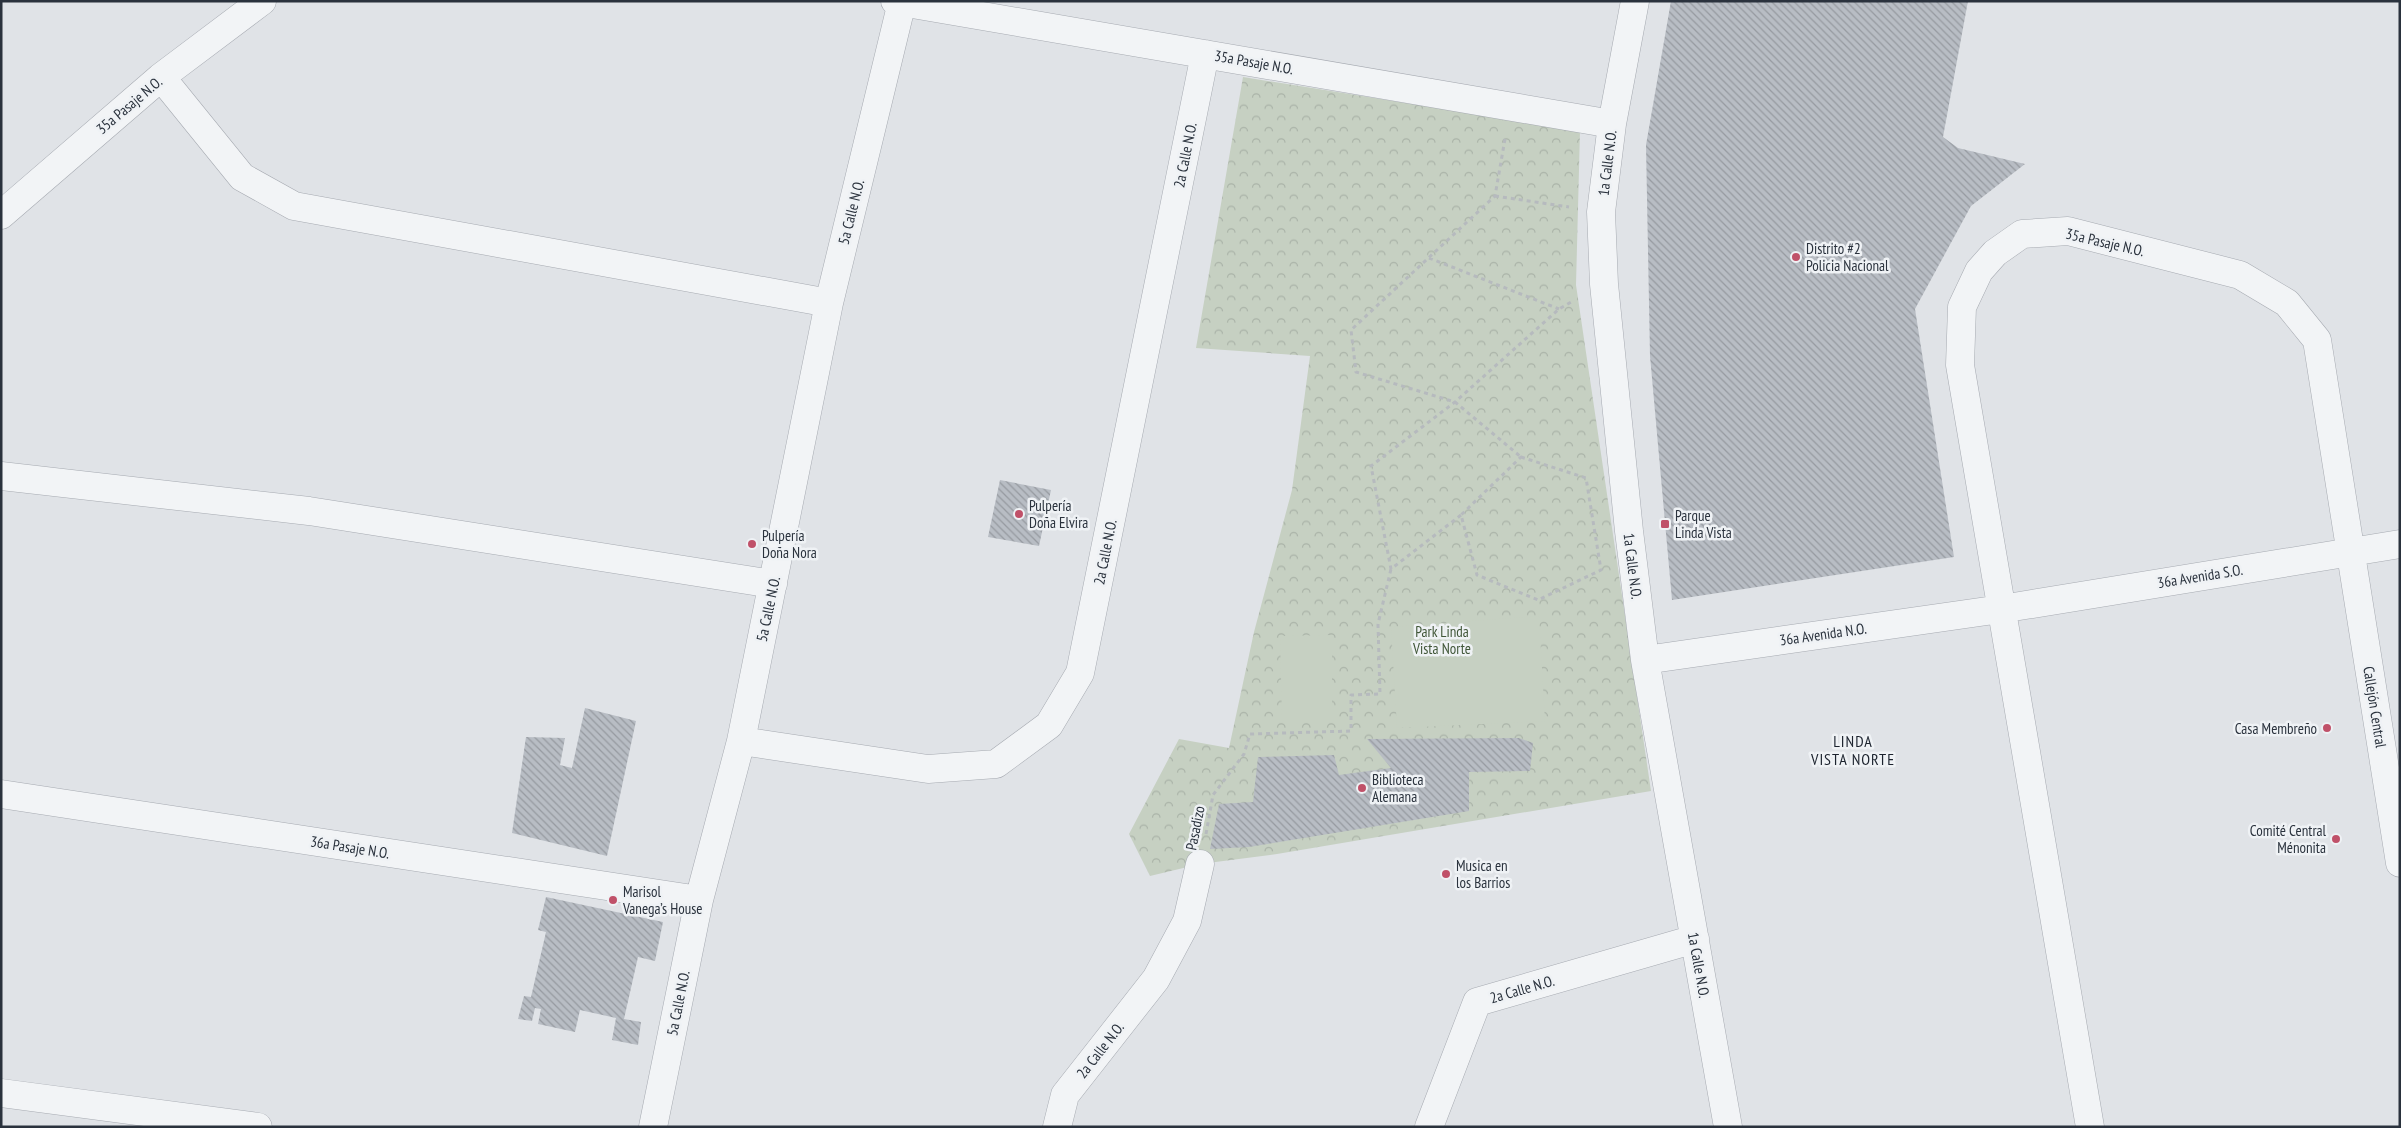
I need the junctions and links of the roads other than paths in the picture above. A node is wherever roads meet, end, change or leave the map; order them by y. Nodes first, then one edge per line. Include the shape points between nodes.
1 (262, 1) edge
2 (1635, 1) edge
3 (898, 2) edge
4 (1205, 54) junction
5 (162, 77) junction
6 (1612, 124) junction
7 (1, 216) edge
8 (829, 303) junction
9 (1, 476) edge
10 (2400, 544) edge
11 (2350, 552) junction
12 (773, 584) junction
13 (2000, 609) junction
14 (1646, 660) junction
15 (741, 741) junction
16 (1, 794) edge
17 (2400, 863) edge
18 (1200, 864) road end
19 (699, 900) junction
20 (1694, 939) junction
21 (1, 1093) edge
22 (258, 1127) edge
23 (653, 1127) edge
24 (1057, 1127) edge
25 (1429, 1127) edge
26 (1728, 1127) edge
27 (2090, 1127) edge

1 - 5 street, 35a Pasaje N.O.
2 - 6 street, 1a Calle N.O.
3 - 4 street, 35a Pasaje N.O.
3 - 8 street, 5a Calle N.O.
4 - 6 street, 35a Pasaje N.O.
4 - 15 street, 2a Calle N.O. via 1080,673 1048,725 996,764 928,768
5 - 7 street, 35a Pasaje N.O.
5 - 8 street via 242,177 294,206
6 - 14 street, 1a Calle N.O. via 1601,212 1604,284 1629,531
8 - 12 street, 5a Calle N.O.
9 - 12 street via 309,511
10 - 11 street, 36a Avenida S.O.
11 - 13 street, 36a Avenida S.O.
11 - 13 street, 35a Pasaje N.O. via 2316,340 2287,302 2240,275 2068,230 2022,234 1995,252 1979,271 1962,307 1960,365
11 - 17 street, Callejón Central
12 - 15 street, 5a Calle N.O.
13 - 14 street, 36a Avenida N.O.
13 - 27 street, 35a Pasaje N.O.
14 - 20 street, 1a Calle N.O.
15 - 19 street, 5a Calle N.O.
16 - 19 street, 36a Pasaje N.O.
18 - 24 street, 2a Calle N.O. via 1187,921 1156,979 1065,1095
19 - 23 street, 5a Calle N.O.
20 - 25 street, 2a Calle N.O. via 1477,1002
20 - 26 street, 1a Calle N.O.
21 - 22 street

